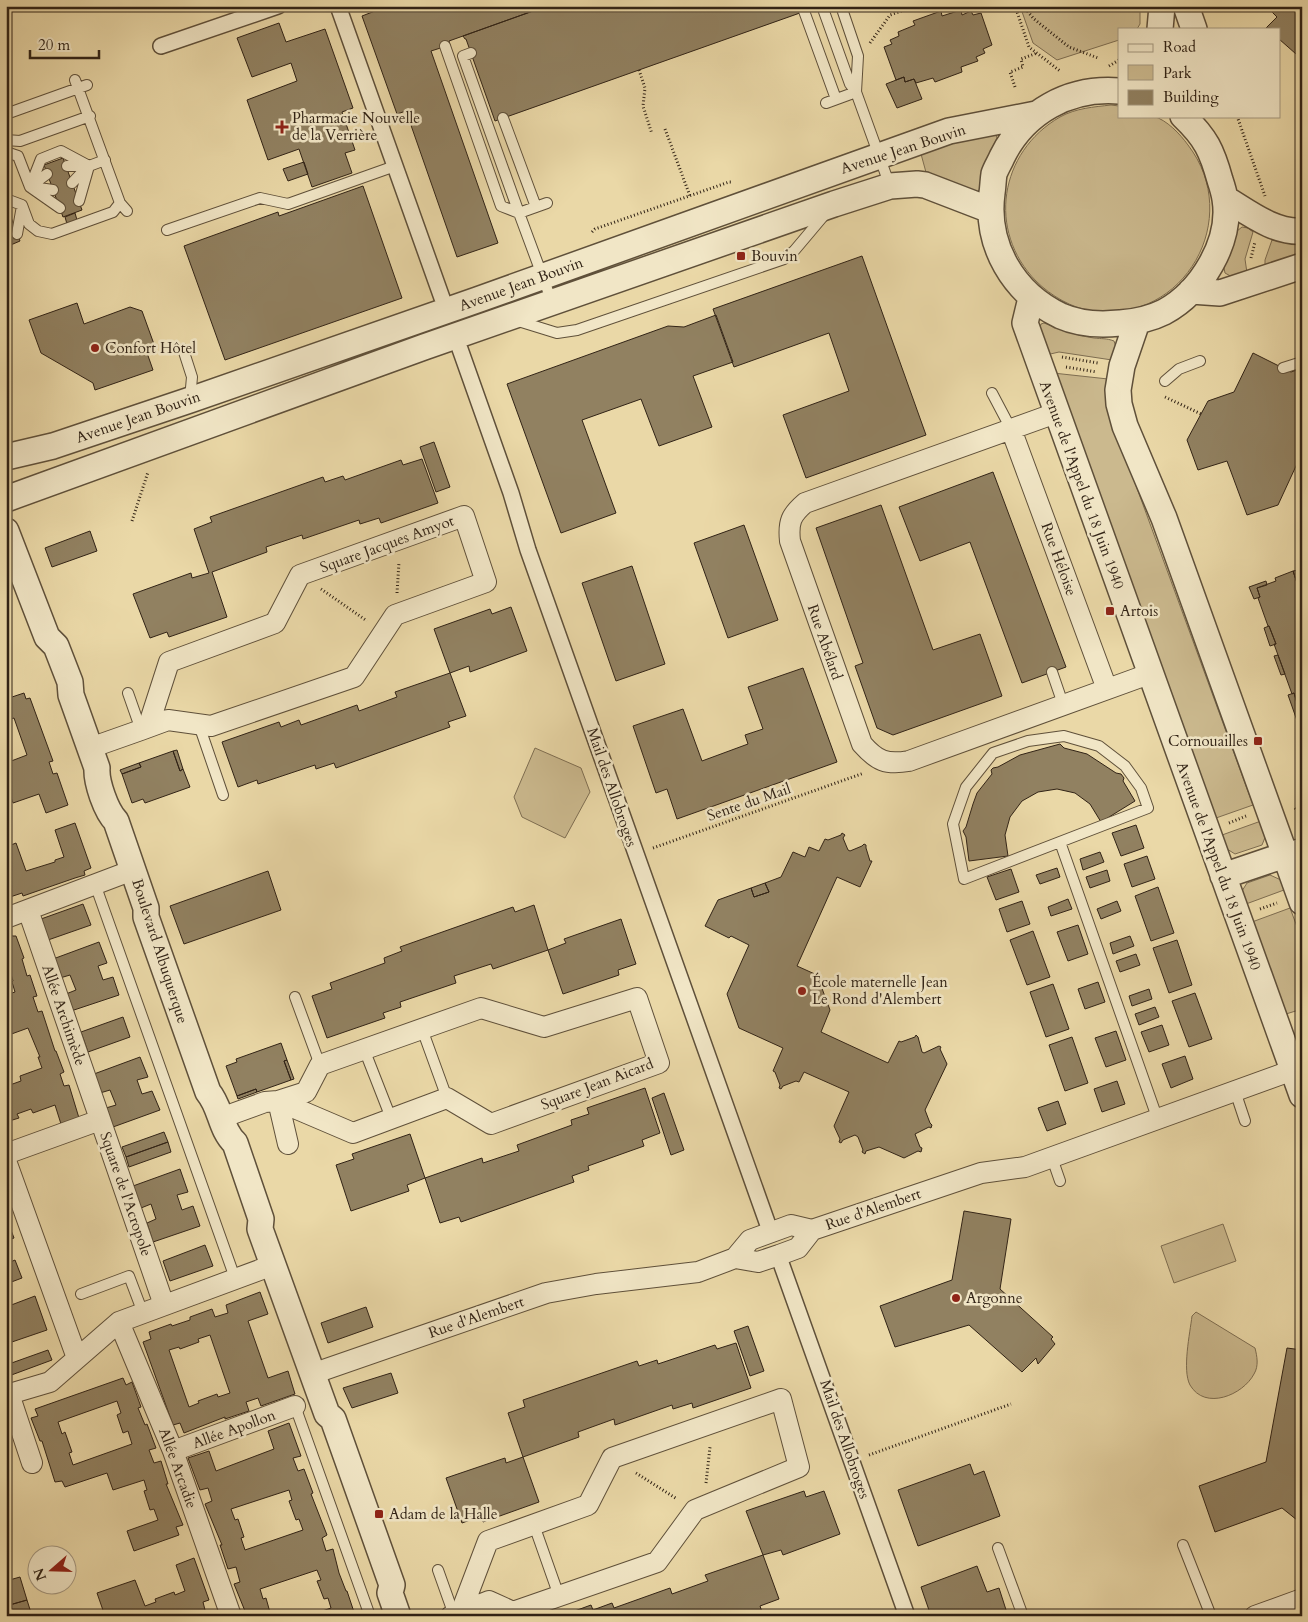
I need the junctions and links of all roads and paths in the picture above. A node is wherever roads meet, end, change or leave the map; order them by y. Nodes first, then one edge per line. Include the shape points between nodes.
1 (278, 6) edge
2 (338, 6) edge
3 (822, 6) edge
4 (841, 6) edge
5 (916, 6) edge
6 (1015, 6) edge
7 (1022, 6) edge
8 (1162, 6) edge
9 (1186, 6) edge
10 (804, 12) dead end
11 (1160, 28) edge
12 (1194, 28) edge
13 (869, 44) dead end
14 (161, 46) dead end
15 (445, 46) dead end
16 (471, 53) dead end
17 (1037, 53) junction
18 (1098, 58) dead end
19 (638, 70) dead end
20 (1060, 71) dead end
21 (1015, 87) dead end
22 (1118, 90) edge
23 (856, 92) junction
24 (6, 114) edge
25 (1036, 114) junction
26 (90, 116) junction
27 (503, 118) dead end
28 (1185, 118) edge
29 (1208, 118) edge
30 (1238, 118) edge
31 (665, 129) dead end
32 (652, 134) dead end
33 (6, 140) edge
34 (6, 152) edge
35 (1213, 154) junction
36 (880, 155) junction
37 (18, 156) junction
38 (105, 160) junction
39 (6, 161) edge
40 (67, 166) dead end
41 (89, 166) junction
42 (395, 166) junction
43 (47, 174) dead end
44 (72, 182) dead end
45 (890, 186) junction
46 (30, 187) junction
47 (6, 190) edge
48 (53, 190) dead end
49 (6, 199) edge
50 (1226, 199) junction
51 (79, 201) dead end
52 (692, 201) dead end
53 (1268, 202) dead end
54 (120, 203) junction
55 (547, 203) dead end
56 (834, 204) junction
57 (22, 205) junction
58 (536, 207) junction
59 (60, 208) dead end
60 (990, 210) junction
61 (127, 211) dead end
62 (519, 213) junction
63 (12, 219) dead end
64 (167, 230) dead end
65 (1302, 231) edge
66 (17, 234) dead end
67 (1257, 235) dead end
68 (1249, 265) dead end
69 (1302, 266) edge
70 (543, 276) junction
71 (1191, 291) junction
72 (442, 298) dead end
73 (1031, 298) junction
74 (552, 302) junction
75 (507, 318) junction
76 (1137, 322) junction
77 (183, 349) dead end
78 (460, 349) dead end
79 (1055, 356) dead end
80 (1200, 361) dead end
81 (1302, 362) edge
82 (1100, 363) dead end
83 (1062, 367) dead end
84 (1283, 368) dead end
85 (1099, 372) dead end
86 (1165, 381) dead end
87 (992, 393) dead end
88 (190, 400) junction
89 (1056, 413) junction
90 (1011, 429) junction
91 (6, 457) edge
92 (149, 466) dead end
93 (6, 499) edge
94 (132, 521) dead end
95 (6, 531) edge
96 (400, 539) junction
97 (300, 575) junction
98 (395, 615) junction
99 (383, 633) junction
100 (1052, 672) dead end
101 (1149, 674) junction
102 (1107, 689) junction
103 (128, 692) dead end
104 (1063, 704) junction
105 (199, 725) junction
106 (144, 729) junction
107 (90, 748) junction
108 (868, 768) dead end
109 (223, 795) dead end
110 (1291, 800) dead end
111 (1255, 813) dead end
112 (1302, 817) edge
113 (1228, 823) dead end
114 (1060, 842) junction
115 (1293, 852) edge
116 (636, 854) junction
117 (133, 870) junction
118 (1223, 876) junction
119 (94, 884) junction
120 (1293, 901) edge
121 (1259, 909) dead end
122 (28, 910) junction
123 (6, 918) edge
124 (295, 997) dead end
125 (422, 1029) junction
126 (364, 1048) junction
127 (320, 1065) junction
128 (1297, 1069) edge
129 (1235, 1091) junction
130 (1302, 1096) edge
131 (447, 1098) junction
132 (278, 1102) junction
133 (221, 1118) junction
134 (392, 1118) junction
135 (100, 1120) junction
136 (1158, 1120) junction
137 (1246, 1121) dead end
138 (288, 1144) dead end
139 (6, 1154) edge
140 (1052, 1158) junction
141 (6, 1161) edge
142 (1060, 1181) dead end
143 (768, 1224) dead end
144 (781, 1263) dead end
145 (274, 1265) junction
146 (235, 1278) junction
147 (81, 1294) dead end
148 (164, 1305) junction
149 (143, 1313) junction
150 (119, 1322) junction
151 (77, 1358) junction
152 (312, 1374) junction
153 (8, 1395) edge
154 (1011, 1404) dead end
155 (295, 1406) joint
156 (712, 1423) junction
157 (173, 1451) junction
158 (612, 1458) junction
159 (852, 1461) junction
160 (32, 1463) dead end
161 (699, 1508) junction
162 (534, 1525) junction
163 (1183, 1545) dead end
164 (998, 1548) dead end
165 (438, 1570) dead end
166 (559, 1596) junction
167 (1302, 1599) edge
168 (455, 1614) edge
169 (514, 1614) edge
170 (231, 1616) edge
171 (370, 1616) edge
172 (398, 1616) edge
173 (907, 1616) edge
174 (1023, 1616) edge
175 (1211, 1616) edge
176 (1255, 1616) edge

1 - 14 street
2 - 42 street
3 - 23 lane via 850,84
4 - 23 lane via 858,56
5 - 13 path via 890,15
6 - 17 path via 1029,47
7 - 18 path via 1068,47
8 - 11 street
9 - 12 street
10 - 23 lane via 831,101
15 - 62 lane via 501,206
16 - 62 lane via 463,56
17 - 20 path
17 - 21 path via 1021,59 1024,67 1010,72
19 - 32 path via 645,88 642,106
22 - 25 street via 1096,90 1064,98
23 - 36 lane
24 - 26 lane via 81,84
25 - 36 street, Avenue Jean Bouvin via 949,131
25 - 60 street via 1010,140 994,174
26 - 33 lane via 20,140
26 - 38 lane
27 - 58 lane
28 - 35 street
29 - 35 street
30 - 53 path
31 - 52 path
34 - 37 lane
35 - 50 street
36 - 45 lane
36 - 70 street, Avenue Jean Bouvin
37 - 39 lane
37 - 46 lane
38 - 41 lane
38 - 54 lane
40 - 41 lane
41 - 44 lane
41 - 46 lane via 62,151 42,159
41 - 51 lane
42 - 64 lane via 288,204 260,198
42 - 72 street
43 - 46 lane
45 - 56 street, Avenue Jean Bouvin
45 - 60 street, Avenue Jean Bouvin via 926,185
46 - 48 lane
46 - 59 lane
47 - 57 lane
49 - 57 lane
50 - 65 street via 1271,226
50 - 71 street via 1218,249 1207,272
54 - 57 lane via 112,212 52,234 38,231 29,224
54 - 61 lane
55 - 58 lane
56 - 74 street, Avenue Jean Bouvin
56 - 75 lane via 784,259 577,330 557,333
57 - 63 lane
57 - 66 lane
58 - 62 lane
60 - 73 street via 995,243 1010,273
62 - 70 lane
67 - 68 path
69 - 71 street via 1220,293
70 - 74 lane
70 - 88 street, Avenue Jean Bouvin
71 - 76 street via 1164,312
73 - 76 street via 1062,316 1096,325
73 - 89 street, Avenue de l'Appel du 18 Juin 1940 via 1025,323
74 - 75 street, Avenue Jean Bouvin
75 - 93 street, Avenue Jean Bouvin
76 - 115 street via 1118,390 1125,426 1164,518
77 - 88 lane via 192,377
78 - 116 street, Mail des Allobroges
79 - 82 path
80 - 86 lane via 1179,369
81 - 84 lane
83 - 85 path
87 - 90 lane
88 - 91 street, Avenue Jean Bouvin via 53,446
89 - 90 street, Rue Abélard
89 - 101 street, Avenue de l'Appel du 18 Juin 1940
90 - 102 street, Rue Héloise
90 - 104 street, Rue Abélard via 805,503 795,511 790,521 790,541 862,744 872,755 885,762 908,761
92 - 94 path
95 - 107 street, Boulevard Albuquerque via 47,637 60,655
96 - 97 street, Square Jacques Amyot
96 - 98 path
96 - 98 street, Square Jacques Amyot via 464,516 486,582
97 - 99 path
97 - 106 street, Square Jacques Amyot via 276,627 169,662
98 - 99 street
99 - 105 street via 354,677 245,709 211,726
100 - 104 lane
101 - 102 street, Rue Abélard
101 - 118 street, Avenue de l'Appel du 18 Juin 1940
102 - 104 street, Rue Abélard
103 - 106 lane
105 - 106 street via 168,720
105 - 109 lane
106 - 107 street
107 - 117 street, Boulevard Albuquerque via 110,815 116,821
108 - 116 path, Sente du Mail via 865,773
110 - 112 path
111 - 113 path
114 - 114 lane via 964,879 953,824 966,787 993,753 1028,741 1064,736 1099,746 1125,766 1140,788 1148,808
114 - 136 lane
115 - 118 street
115 - 120 street
116 - 143 street, Mail des Allobroges
117 - 119 street
117 - 133 street, Boulevard Albuquerque via 146,917 208,1092
118 - 128 street, Avenue de l'Appel du 18 Juin 1940
119 - 122 street
119 - 146 lane
120 - 121 path
122 - 123 street
122 - 135 street, Allée Archimède
124 - 127 lane
125 - 126 street, Square Jean Aicard
125 - 131 lane
125 - 131 street, Square Jean Aicard via 481,1008 544,1027 637,998 659,1063 491,1124
126 - 127 street, Square Jean Aicard
126 - 134 lane
127 - 132 street via 306,1092
128 - 129 street, Rue d'Alembert
128 - 130 street, Avenue de l'Appel du 18 Juin 1940
129 - 136 street, Rue d'Alembert
129 - 137 lane
131 - 134 street
132 - 133 street via 265,1102
132 - 134 street via 353,1132
132 - 138 street
133 - 145 street, Boulevard Albuquerque via 227,1135 235,1143
135 - 139 street, Square de l'Acropole
135 - 148 street, Square de l'Acropole
136 - 140 street, Rue d'Alembert
140 - 142 lane
140 - 152 street, Rue d'Alembert via 1025,1167 981,1173 812,1230 791,1225 750,1240 735,1258 698,1272 546,1293
141 - 151 street
144 - 159 street, Mail des Allobroges
145 - 146 street
145 - 152 street, Boulevard Albuquerque
146 - 148 street
147 - 149 lane via 129,1276
148 - 149 street
149 - 150 street
150 - 151 street
150 - 157 street, Allée Arcadie
151 - 153 street via 50,1382
152 - 172 street, Boulevard Albuquerque via 327,1414 333,1419 392,1585 390,1593
153 - 160 street
154 - 159 path
155 - 157 street, Allée Apollon
155 - 171 lane
156 - 158 street
156 - 161 path
156 - 161 street via 781,1399 799,1467
157 - 170 street, Allée Arcadie
158 - 161 path
158 - 162 street via 590,1509
159 - 173 street, Mail des Allobroges
161 - 166 street via 658,1562
162 - 166 lane
162 - 168 street via 488,1541
163 - 175 lane
164 - 174 lane
165 - 168 lane
166 - 169 street
167 - 176 street
168 - 169 street via 489,1601

